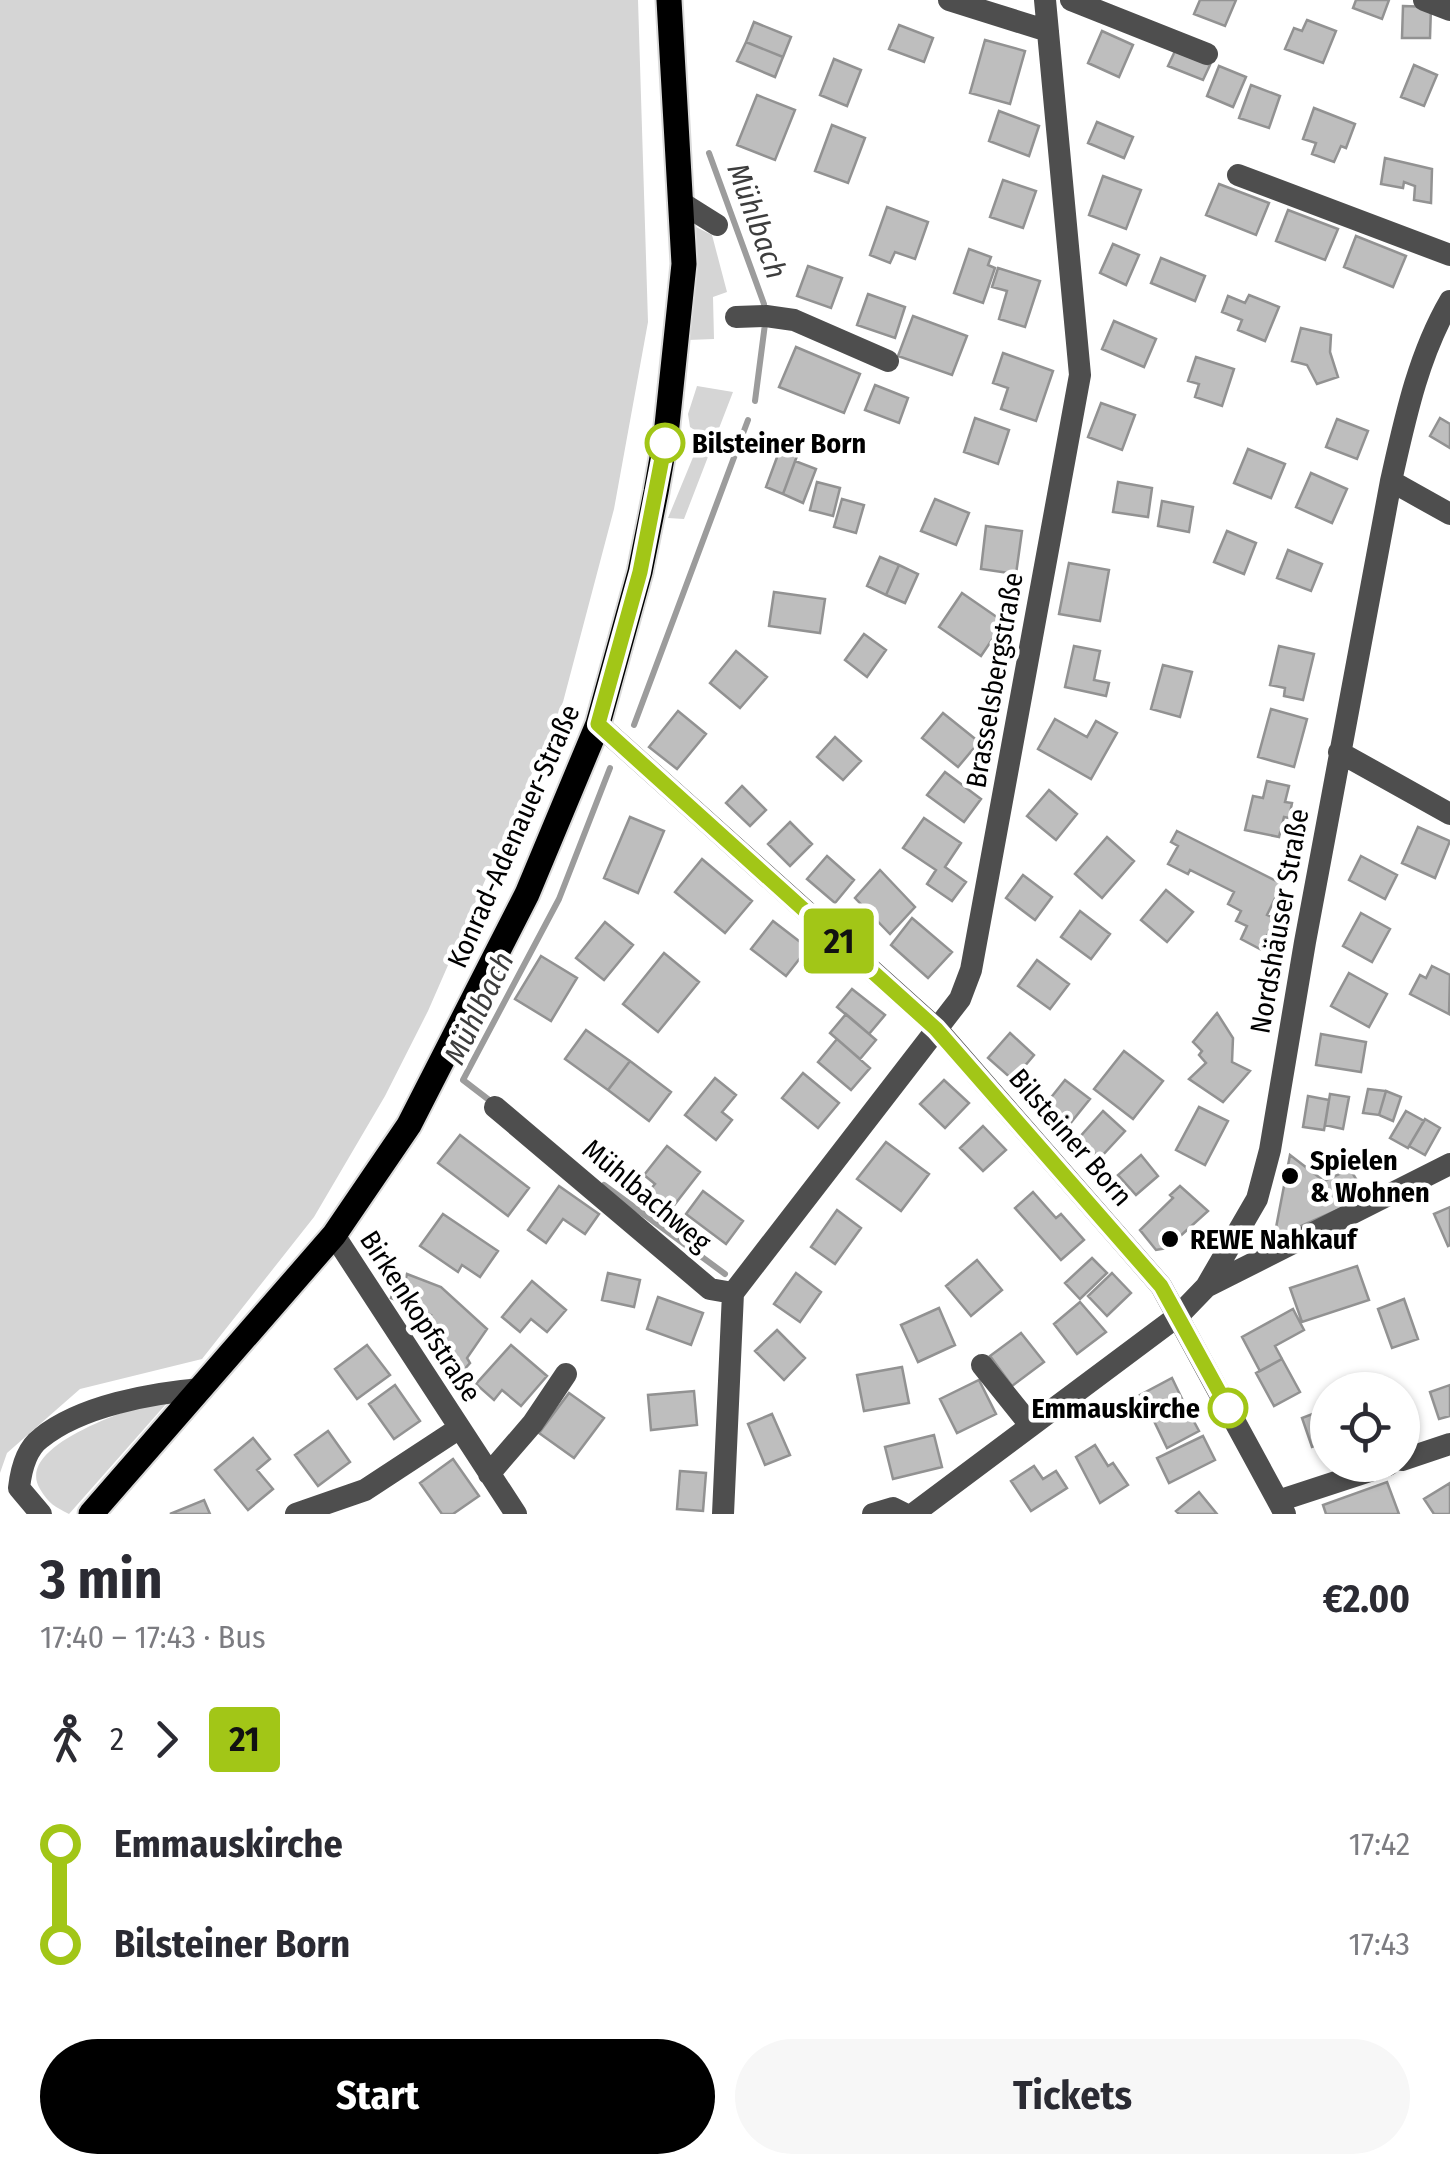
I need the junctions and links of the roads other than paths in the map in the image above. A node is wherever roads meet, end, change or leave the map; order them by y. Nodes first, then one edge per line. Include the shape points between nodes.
1 (669, 0) edge
2 (948, 0) edge
3 (1045, 0) edge
4 (1071, 0) edge
5 (1424, 0) edge
6 (1450, 10) edge
7 (1048, 31) junction
8 (1207, 54) dead end
9 (1238, 175) dead end
10 (682, 204) junction
11 (716, 225) dead end
12 (1450, 256) edge
13 (1450, 301) edge
14 (736, 317) dead end
15 (888, 361) dead end
16 (1391, 481) junction
17 (1450, 514) edge
18 (598, 724) junction
19 (1340, 752) junction
20 (1450, 814) edge
21 (936, 1029) junction
22 (496, 1107) dead end
23 (1450, 1164) edge
24 (334, 1235) junction
25 (1206, 1287) junction
26 (733, 1293) junction
27 (1178, 1316) junction
28 (982, 1365) dead end
29 (566, 1374) dead end
30 (201, 1389) junction
31 (1031, 1426) junction
32 (458, 1428) junction
33 (1450, 1444) edge
34 (1420, 1454) edge
35 (489, 1474) junction
36 (1346, 1482) edge
37 (1282, 1508) edge
38 (41, 1514) edge
39 (91, 1514) edge
40 (296, 1514) edge
41 (516, 1514) edge
42 (724, 1514) edge
43 (873, 1514) edge
44 (905, 1514) edge
45 (913, 1514) edge

1 - 10 main road, Konrad-Adenauer-Straße
2 - 7 street
3 - 7 street, Brasselsbergstraße
4 - 8 street
5 - 6 street
7 - 21 street, Brasselsbergstraße via 1080,375 971,970 960,999
9 - 12 street
10 - 11 street
10 - 18 main road, Konrad-Adenauer-Straße via 684,264 666,435 640,572
13 - 16 street, Nordshäuser Straße via 1431,333
14 - 15 street via 786,318
16 - 17 street
16 - 19 street, Nordshäuser Straße
18 - 21 street, Bilsteiner Born
18 - 24 main road, Konrad-Adenauer-Straße via 527,894 436,1075
19 - 20 street
19 - 25 street, Nordshäuser Straße via 1270,1150 1256,1199
21 - 26 street, Brasselsbergstraße
21 - 27 street, Bilsteiner Born via 1161,1286
22 - 26 street, Mühlbachweg via 710,1289
23 - 25 street
24 - 30 main road, Konrad-Adenauer-Straße
24 - 32 street, Birkenkopfstraße
25 - 27 street, Nordshäuser Straße
26 - 42 street
27 - 31 street, Nordshäuser Straße
27 - 37 street
28 - 31 street
29 - 35 street
30 - 38 street via 84,1415 40,1438 18,1488
30 - 39 main road, Konrad-Adenauer-Straße
31 - 45 street, Nordshäuser Straße
32 - 35 street, Birkenkopfstraße
32 - 40 street, Birkenkopfstraße via 365,1490
33 - 34 street
35 - 41 street, Birkenkopfstraße
36 - 37 street
43 - 44 street via 894,1508

